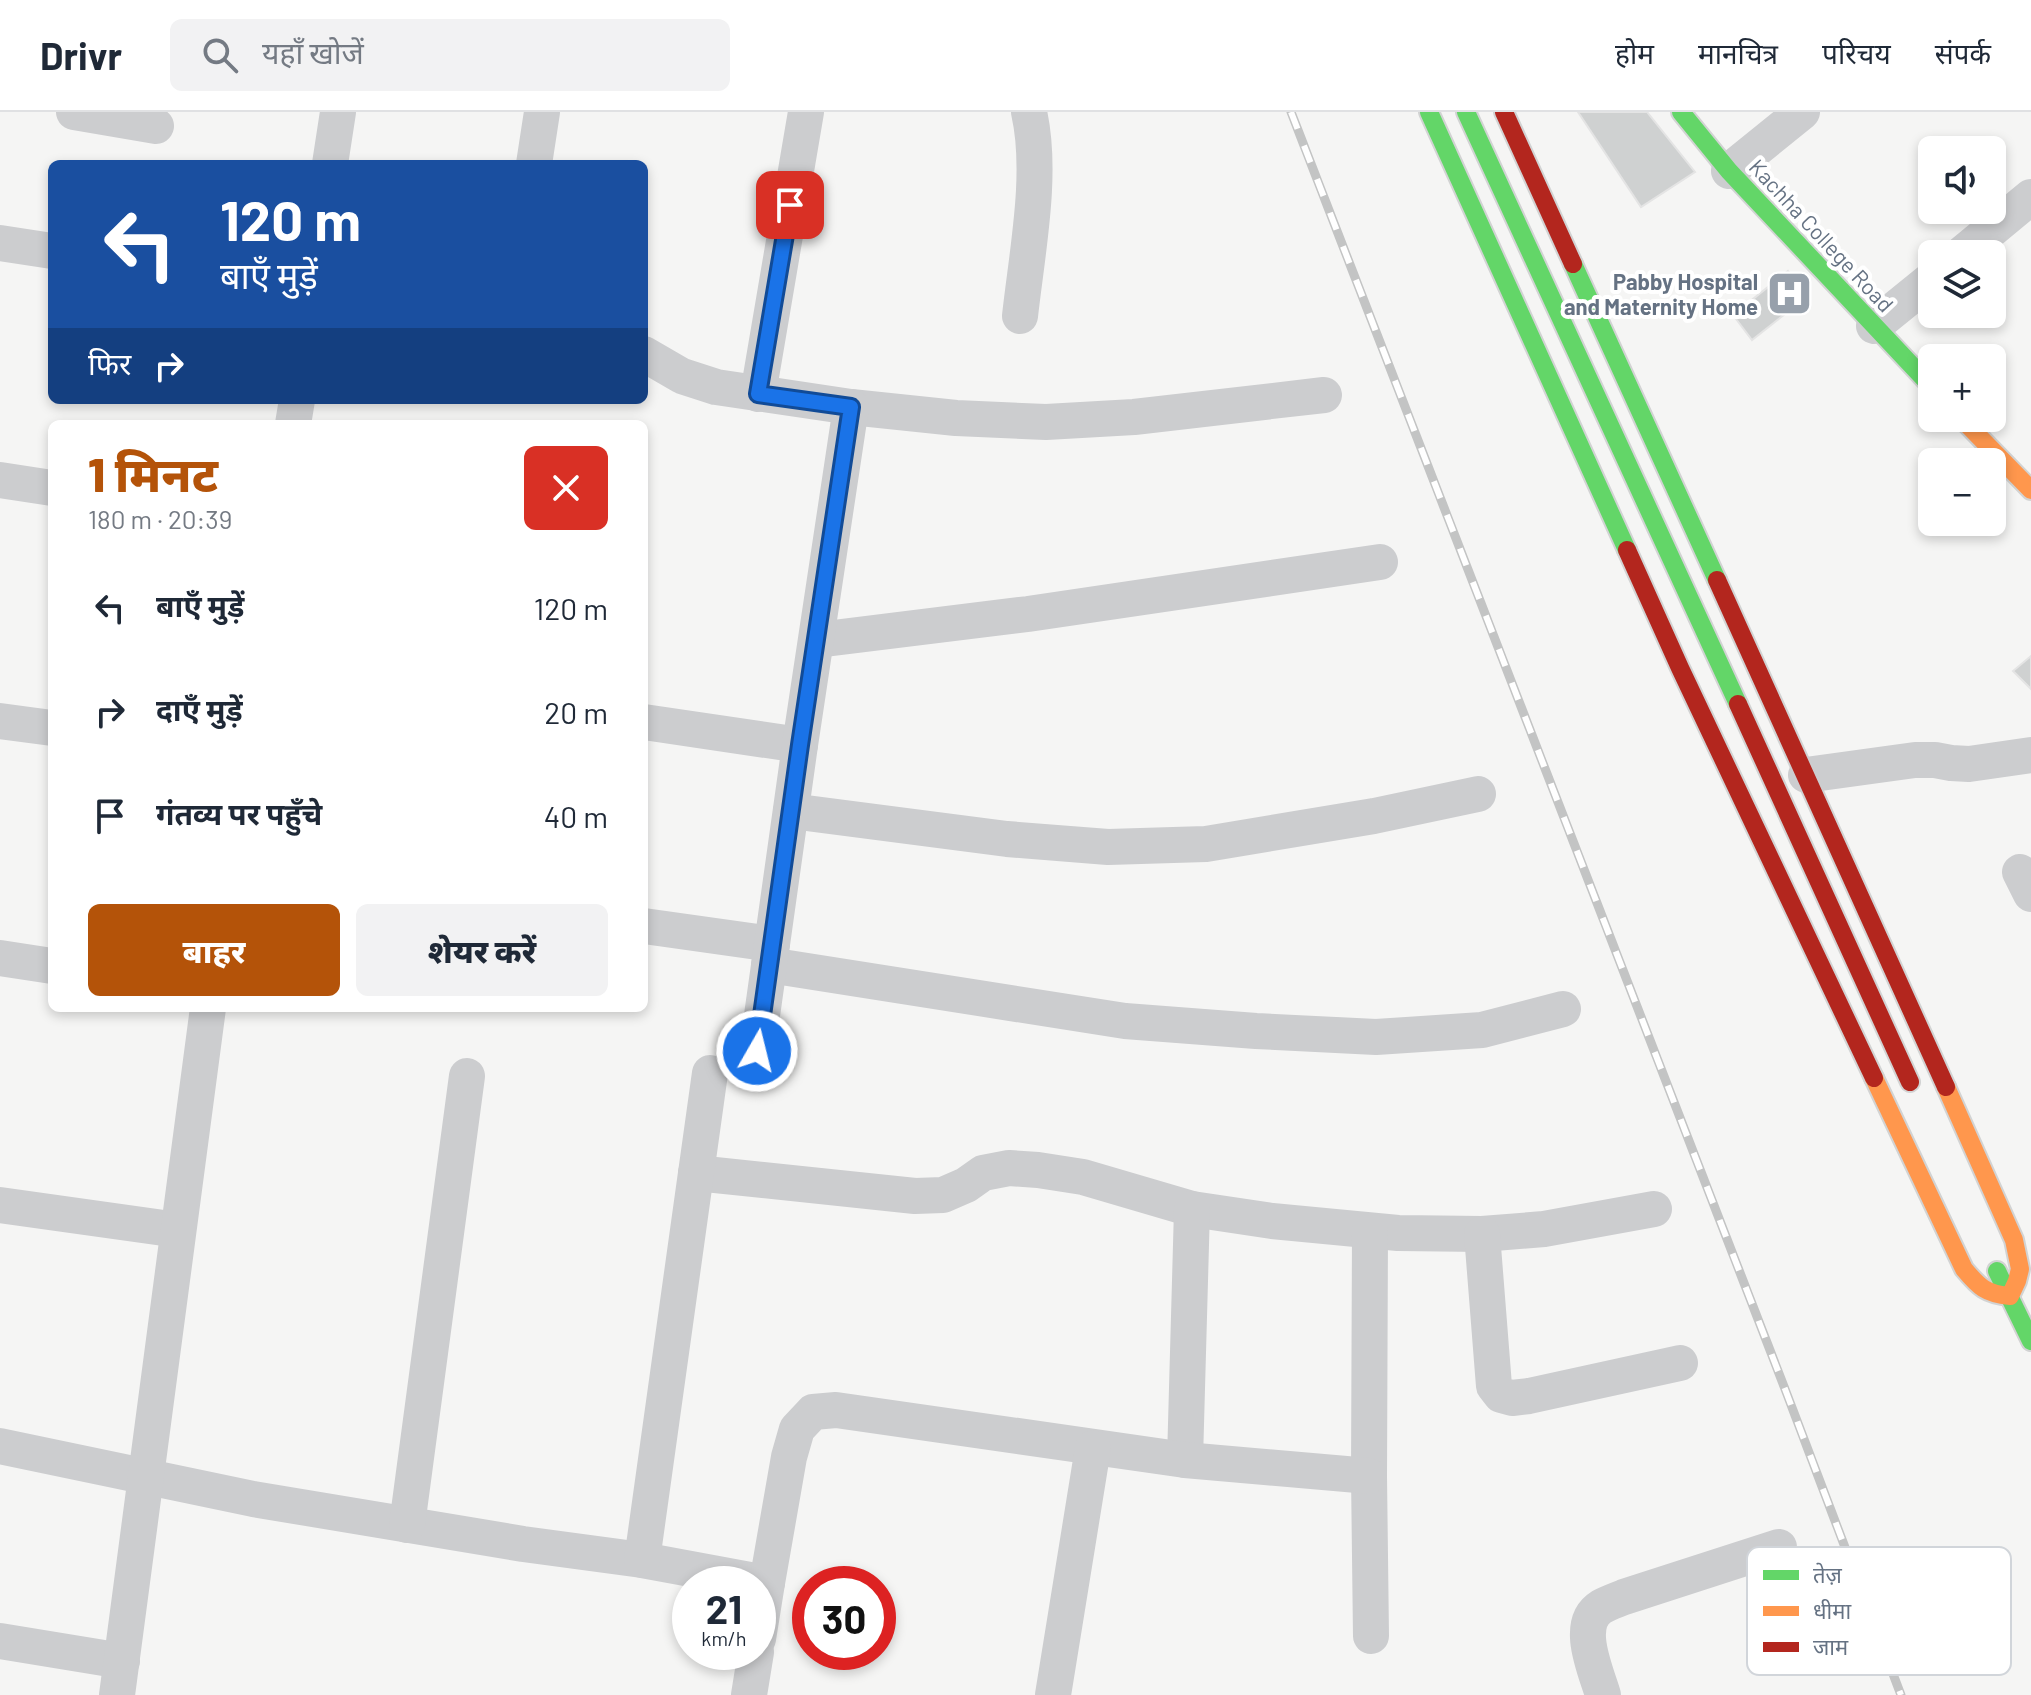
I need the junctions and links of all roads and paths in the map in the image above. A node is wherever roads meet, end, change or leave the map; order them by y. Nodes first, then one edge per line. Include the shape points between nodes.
1 (74, 112) edge
2 (338, 112) edge
3 (542, 112) edge
4 (806, 112) edge
5 (1029, 112) edge
6 (1429, 112) edge
7 (1466, 112) edge
8 (1504, 112) edge
9 (1681, 112) edge
10 (1802, 112) edge
11 (156, 126) dead end
12 (331, 160) edge
13 (535, 160) edge
14 (1729, 171) junction
15 (2031, 197) edge
16 (1979, 240) edge
17 (0, 243) edge
18 (48, 250) edge
19 (1918, 290) edge
20 (1020, 316) dead end
21 (1874, 326) junction
22 (648, 356) edge
23 (1918, 372) edge
24 (758, 394) junction
25 (1324, 395) dead end
26 (851, 407) junction
27 (1975, 432) edge
28 (0, 480) edge
29 (48, 487) edge
30 (2031, 490) edge
31 (1380, 562) dead end
32 (817, 640) junction
33 (0, 721) edge
34 (648, 723) edge
35 (48, 727) edge
36 (800, 745) junction
37 (2031, 755) edge
38 (1806, 775) junction
39 (1478, 794) dead end
40 (791, 811) junction
41 (648, 927) edge
42 (771, 954) junction
43 (0, 958) edge
44 (48, 965) edge
45 (1563, 1009) dead end
46 (207, 1012) edge
47 (757, 1051) dead end
48 (710, 1073) dead end
49 (467, 1076) dead end
50 (1916, 1097) dead end
51 (696, 1173) junction
52 (0, 1205) edge
53 (1192, 1209) junction
54 (1654, 1209) dead end
55 (178, 1230) junction
56 (1370, 1231) junction
57 (1482, 1234) junction
58 (1989, 1256) dead end
59 (2018, 1298) edge
60 (2031, 1341) edge
61 (1680, 1363) dead end
62 (0, 1446) edge
63 (1093, 1448) junction
64 (1185, 1460) junction
65 (145, 1476) junction
66 (1369, 1476) junction
67 (407, 1525) junction
68 (1747, 1557) edge
69 (642, 1560) junction
70 (675, 1566) edge
71 (770, 1566) edge
72 (1371, 1636) dead end
73 (0, 1641) edge
74 (753, 1670) edge
75 (119, 1678) edge
76 (749, 1695) edge
77 (1053, 1695) edge
78 (1603, 1695) edge

1 - 11 street
2 - 12 street
3 - 13 street
4 - 24 street
5 - 20 street via 1034,182
6 - 59 street via 1680,668 1964,1269 1990,1295
7 - 50 street
8 - 38 street
9 - 14 street, Kachha College Road
10 - 14 street
14 - 21 street, Kachha College Road
15 - 16 street
17 - 18 street
19 - 21 street
21 - 23 street, Kachha College Road
22 - 24 street via 682,376
24 - 26 street
25 - 26 street via 1046,422
26 - 32 street
27 - 30 street
28 - 29 street
31 - 32 street
32 - 36 street
33 - 35 street
34 - 36 street
36 - 40 street
37 - 38 street via 1969,764 1915,760
38 - 59 street via 2014,1240
39 - 40 street via 1206,844 1108,847
40 - 42 street
41 - 42 street
42 - 45 street via 1125,1021 1256,1031 1376,1037 1482,1030
42 - 47 street
43 - 44 street
46 - 55 street
48 - 51 street
49 - 67 street
51 - 53 street via 915,1196 943,1195 983,1173 1038,1170 1083,1177
51 - 69 street
52 - 55 street
53 - 56 street
53 - 64 street
54 - 57 street
55 - 65 street
56 - 57 street
56 - 66 street
57 - 61 street via 1494,1386 1501,1395 1529,1396
58 - 59 street
59 - 60 street
62 - 65 street
63 - 64 street
63 - 71 street via 836,1410 813,1412 797,1429 789,1457
63 - 77 street
64 - 66 street
65 - 67 street
65 - 75 street
66 - 72 street
67 - 69 street
68 - 78 street via 1600,1608 1589,1619 1587,1639
69 - 70 street
73 - 75 street
74 - 76 street

